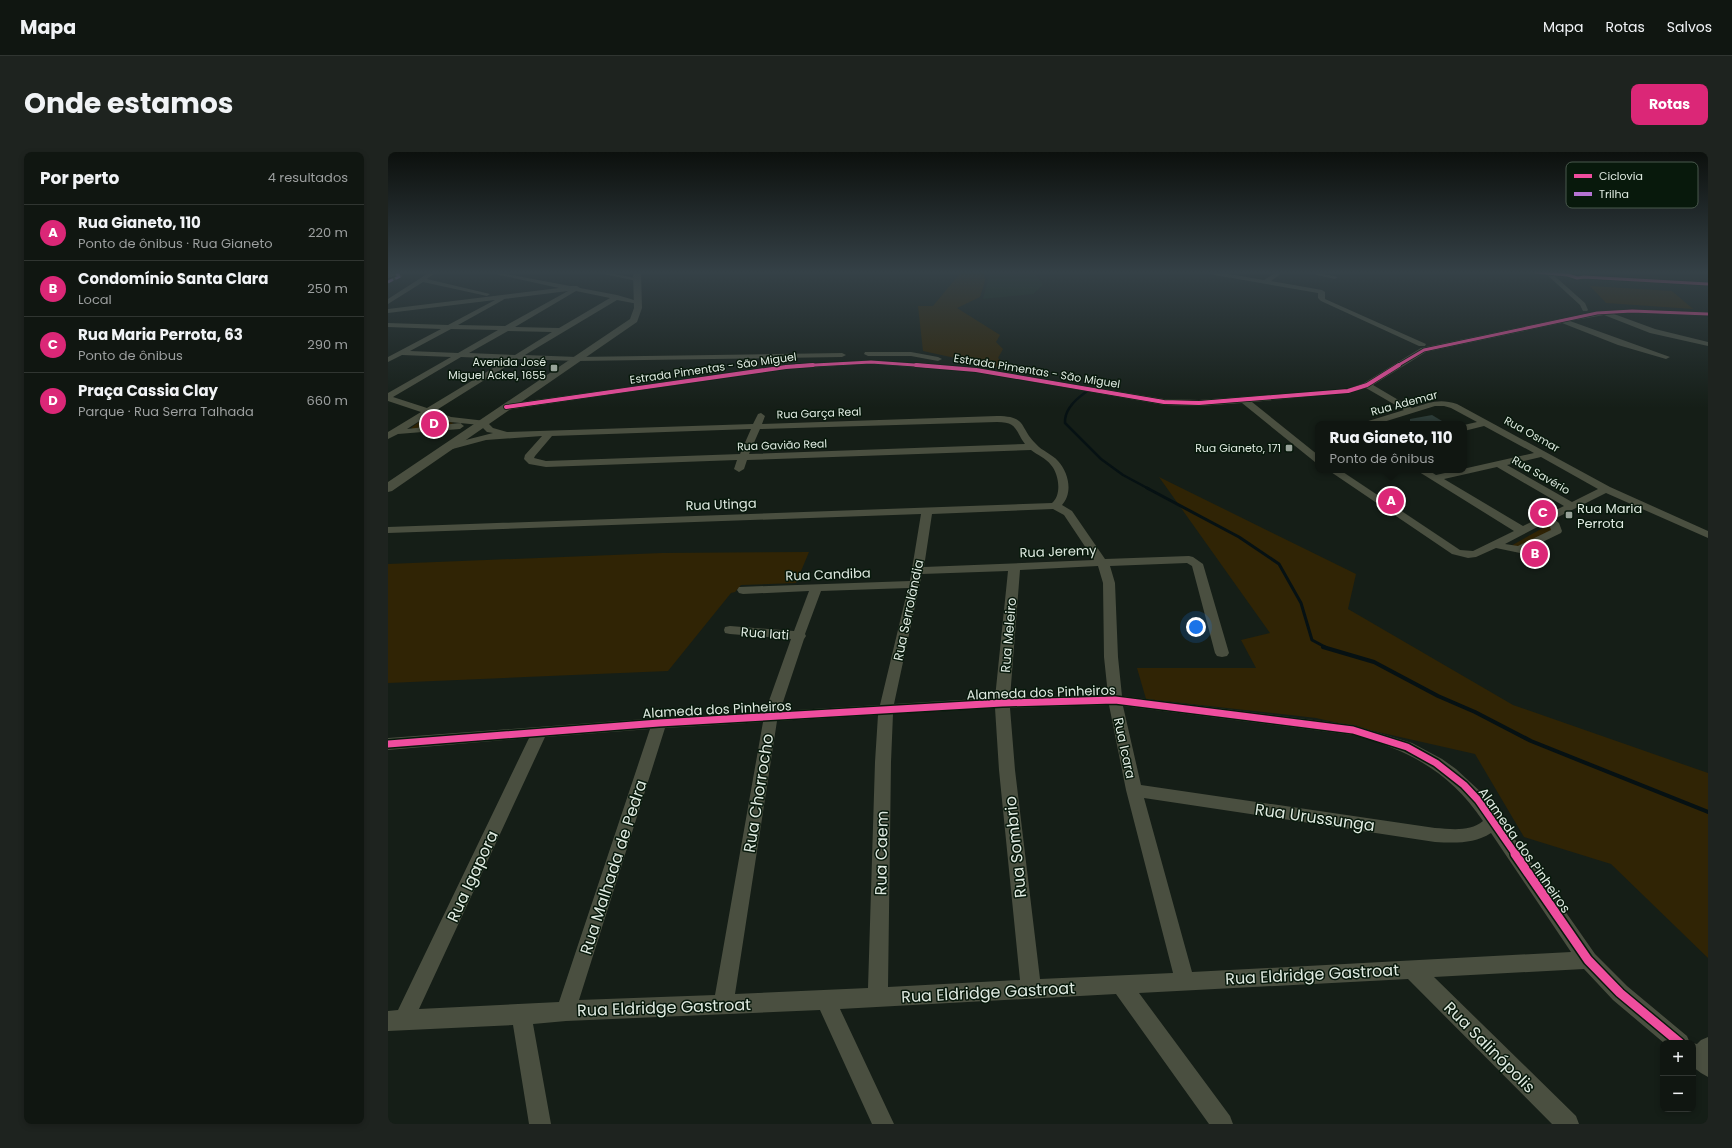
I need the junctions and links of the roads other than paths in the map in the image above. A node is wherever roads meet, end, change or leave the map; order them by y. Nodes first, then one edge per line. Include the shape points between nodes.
1 (468, 317) edge
2 (524, 317) edge
3 (582, 317) edge
4 (635, 317) edge
5 (1360, 317) edge
6 (1553, 317) edge
7 (1576, 317) edge
8 (1612, 317) edge
9 (410, 318) dead end
10 (1562, 320) junction
11 (388, 325) edge
12 (397, 325) junction
13 (451, 327) junction
14 (505, 328) junction
15 (388, 330) edge
16 (560, 330) junction
17 (1708, 344) edge
18 (1423, 347) junction
19 (402, 353) junction
20 (459, 355) junction
21 (1666, 357) dead end
22 (516, 358) junction
23 (577, 359) junction
24 (388, 360) edge
25 (976, 370) junction
26 (1367, 385) junction
27 (388, 397) edge
28 (1244, 400) junction
29 (1445, 403) joint
30 (509, 405) junction
31 (1411, 411) junction
32 (430, 412) junction
33 (761, 416) dead end
34 (459, 421) junction
35 (1378, 421) edge
36 (1487, 423) junction
37 (479, 425) junction
38 (451, 426) junction
39 (758, 426) junction
40 (1467, 427) edge
41 (390, 434) edge
42 (515, 434) junction
43 (549, 434) junction
44 (1033, 447) junction
45 (445, 448) junction
46 (1544, 454) junction
47 (743, 458) junction
48 (1315, 458) edge
49 (1498, 464) junction
50 (740, 469) dead end
51 (1467, 471) edge
52 (1338, 473) edge
53 (1427, 473) edge
54 (1458, 473) edge
55 (1436, 478) junction
56 (388, 488) edge
57 (1606, 489) junction
58 (1055, 506) junction
59 (1572, 506) junction
60 (927, 511) junction
61 (1546, 519) junction
62 (388, 530) edge
63 (1523, 531) junction
64 (1708, 535) edge
65 (1496, 545) junction
66 (1104, 564) junction
67 (1014, 567) junction
68 (918, 571) junction
69 (915, 584) junction
70 (816, 588) junction
71 (743, 590) dead end
72 (730, 630) dead end
73 (800, 636) junction
74 (1222, 652) dead end
75 (1115, 700) junction
76 (1002, 703) junction
77 (886, 709) junction
78 (771, 716) junction
79 (659, 723) junction
80 (540, 732) junction
81 (388, 744) edge
82 (1134, 790) junction
83 (1493, 822) junction
84 (1588, 960) junction
85 (1412, 969) junction
86 (1185, 980) junction
87 (1121, 985) junction
88 (1031, 990) junction
89 (878, 997) junction
90 (826, 1000) junction
91 (723, 1004) junction
92 (566, 1011) junction
93 (522, 1015) junction
94 (396, 1020) edge
95 (1676, 1040) edge
96 (540, 1124) edge
97 (882, 1124) edge
98 (1222, 1124) edge
99 (1568, 1124) edge

1 - 13 street
2 - 14 street
3 - 16 street
4 - 23 street
5 - 18 street
6 - 18 street
7 - 10 street
8 - 17 street via 1642,328
9 - 12 street
10 - 18 street
10 - 21 street
11 - 12 street
12 - 13 street
12 - 15 street
13 - 14 street
13 - 19 street
14 - 16 street
14 - 20 street
16 - 22 street
18 - 26 street, Estrada Pimentas - São Miguel
19 - 20 street
19 - 24 street
20 - 22 street
20 - 27 street
22 - 23 street
22 - 32 street
23 - 25 street via 911,354 940,359
23 - 30 street
25 - 28 street, Estrada Pimentas - São Miguel via 1164,402
25 - 30 street, Estrada Pimentas - São Miguel via 878,363 813,365
26 - 28 street, Estrada Pimentas - São Miguel via 1333,393
26 - 31 street
27 - 32 street
28 - 48 street
29 - 31 street, Rua Ademar
29 - 36 street, Rua Osmar
30 - 37 street
31 - 35 street, Rua Ademar
32 - 34 street
32 - 41 street
33 - 39 street
34 - 37 street
34 - 38 street
36 - 40 street
36 - 46 street, Rua Osmar
37 - 38 street
37 - 42 street via 490,430
37 - 45 street
38 - 41 street
39 - 43 street, Rua Garça Real
39 - 44 street, Rua Garça Real via 1002,419 1016,423
39 - 47 street
42 - 43 street, Rua Garça Real
42 - 45 street via 486,437
43 - 47 street, Rua Gavião Real via 530,455 529,459 532,462 546,464
44 - 47 street, Rua Gavião Real
44 - 58 street, Rua Garça Real via 1055,461 1061,471 1063,496
45 - 56 street
46 - 49 street
46 - 57 street, Rua Osmar
47 - 50 street
49 - 51 street
49 - 59 street, Rua Savério
52 - 65 street via 1456,552 1476,554
53 - 55 street
54 - 55 street
55 - 63 street
57 - 59 street
57 - 64 street, Rua Osmar
58 - 60 street, Rua Utinga
58 - 66 street, Rua Icara via 1068,513
59 - 61 street
60 - 62 street, Rua Utinga
60 - 68 street, Rua Serrolândia
61 - 63 street
61 - 65 street via 1555,525 1557,531 1523,549 1516,550
63 - 65 street
66 - 67 street, Rua Jeremy
66 - 74 street, Rua Jeremy via 1189,559 1197,564
66 - 75 street, Rua Icara via 1109,583 1110,657
67 - 68 street, Rua Jeremy
67 - 76 street, Rua Meleiro
68 - 69 street, Rua Serrolândia
69 - 70 street, Rua Candiba
69 - 77 street, Rua Serrolândia
70 - 71 street, Rua Candiba
70 - 73 street, Rua Chorrocho
72 - 73 street, Rua Iati
73 - 78 street, Rua Chorrocho
75 - 76 street, Alameda dos Pinheiros
75 - 82 street, Rua Icara
75 - 83 street, Alameda dos Pinheiros via 1327,726 1382,737 1404,745 1448,770 1478,800
76 - 77 street, Alameda dos Pinheiros
76 - 88 street, Rua Sombrio
77 - 78 street, Alameda dos Pinheiros
77 - 89 street, Rua Caem
78 - 79 street, Alameda dos Pinheiros
78 - 91 street, Rua Chorrocho
79 - 80 street, Alameda dos Pinheiros
79 - 92 street, Rua Malhada de Pedra
80 - 81 street, Alameda dos Pinheiros
80 - 94 street, Rua Igapora
82 - 83 street, Rua Urussunga via 1435,835 1469,836 1488,828
82 - 86 street, Rua Icara
83 - 84 street, Alameda dos Pinheiros
84 - 85 street, Rua Eldridge Gastroat
84 - 95 street, Alameda dos Pinheiros via 1620,993
85 - 86 street, Rua Eldridge Gastroat
85 - 99 street, Rua Salinópolis
86 - 87 street, Rua Eldridge Gastroat
87 - 88 street, Rua Eldridge Gastroat
87 - 98 street
88 - 89 street, Rua Eldridge Gastroat
89 - 90 street, Rua Eldridge Gastroat
90 - 91 street, Rua Eldridge Gastroat
90 - 97 street
91 - 92 street, Rua Eldridge Gastroat
92 - 93 street, Rua Eldridge Gastroat
93 - 94 street, Rua Eldridge Gastroat
93 - 96 street

